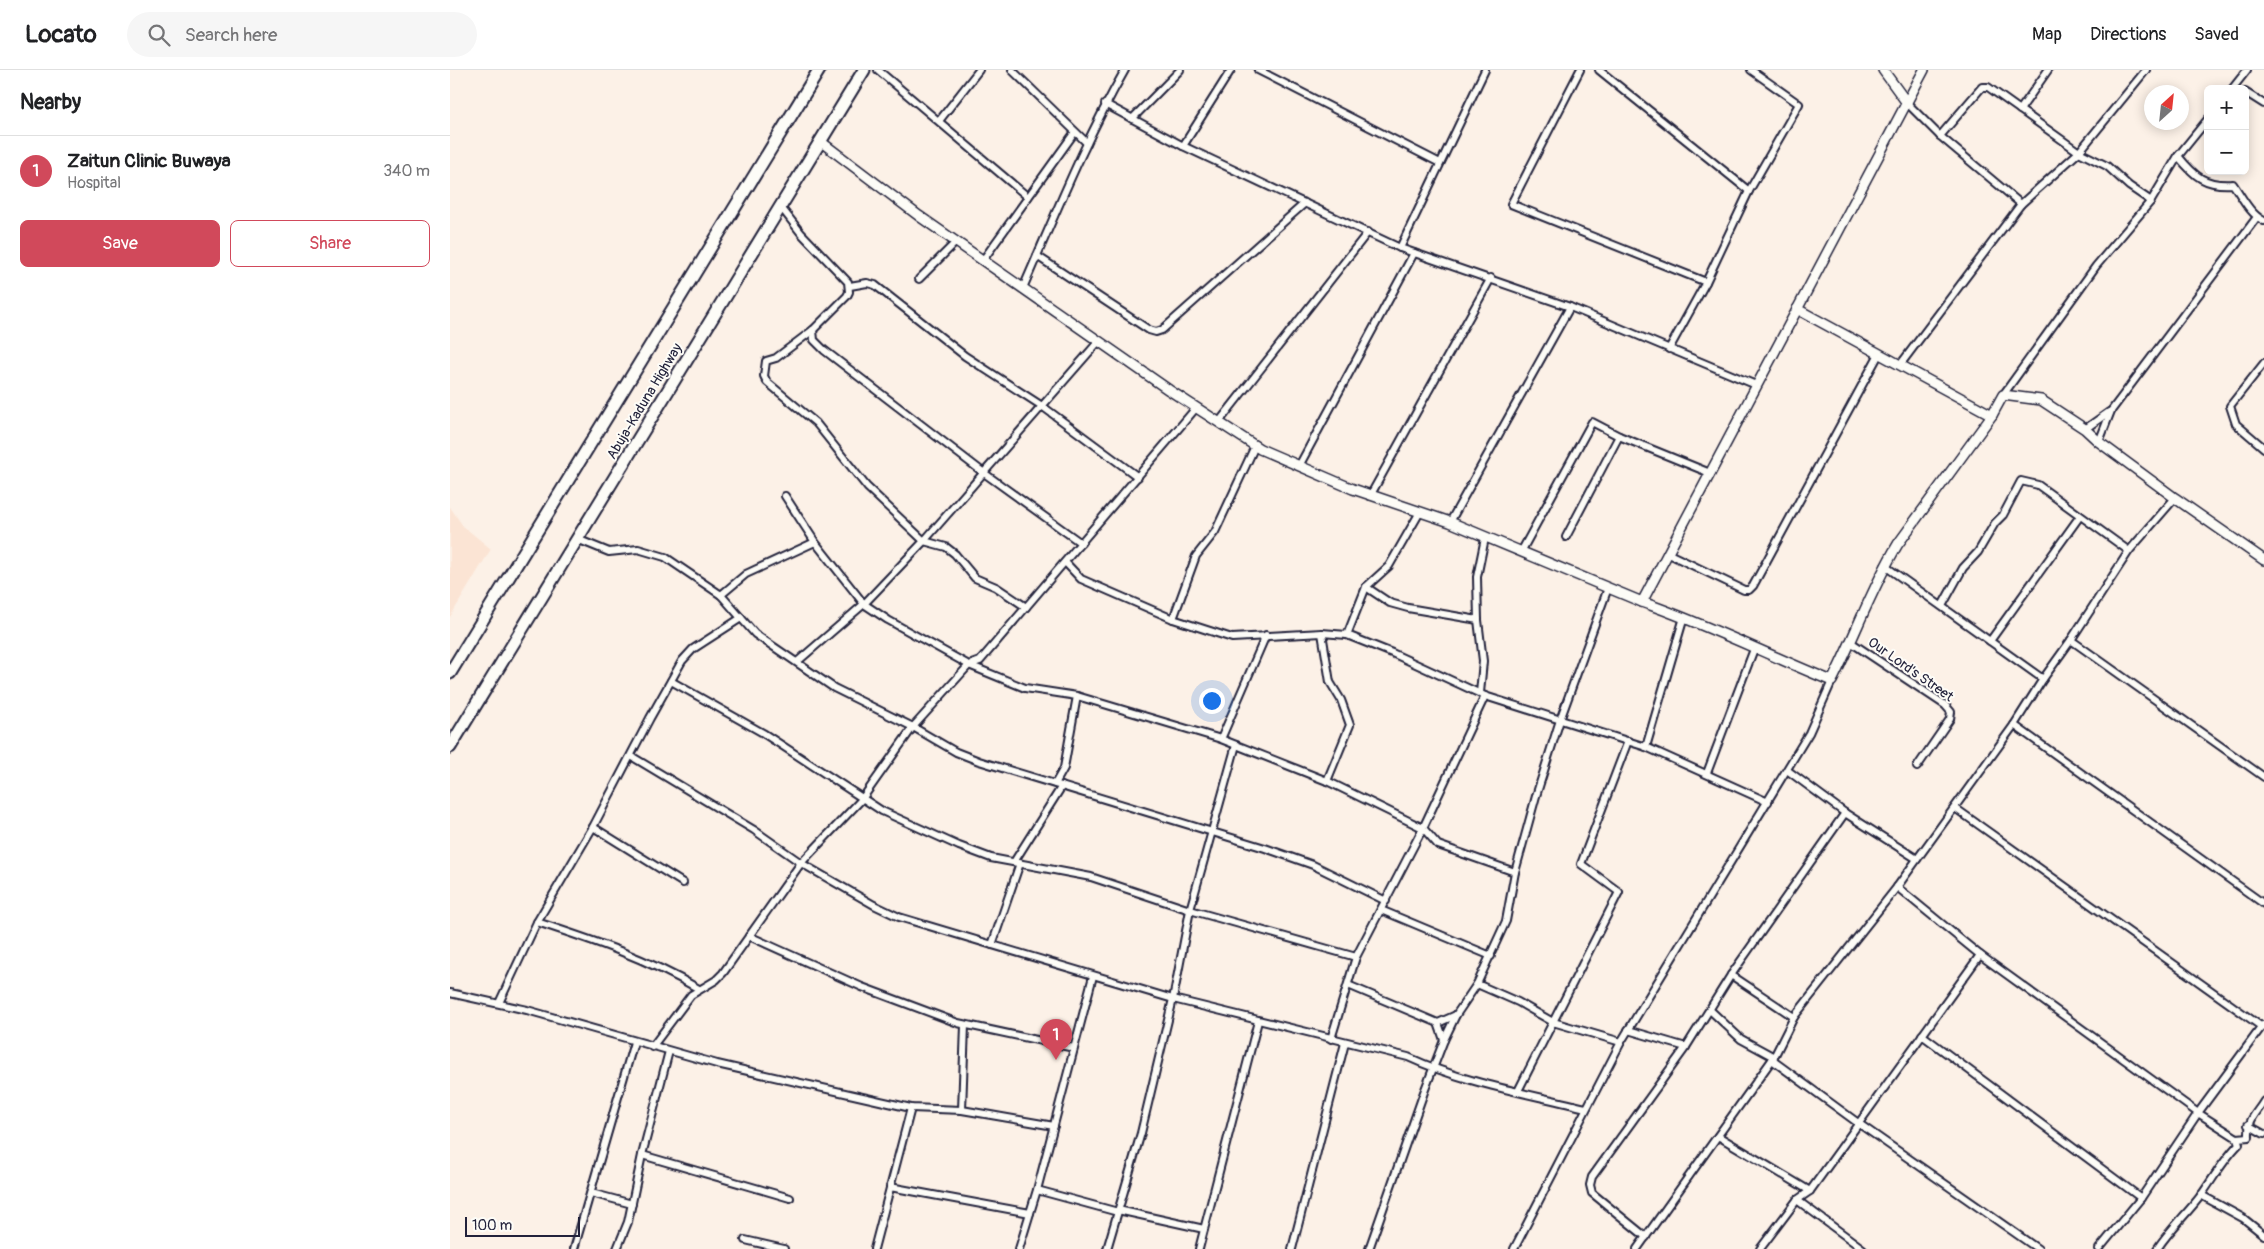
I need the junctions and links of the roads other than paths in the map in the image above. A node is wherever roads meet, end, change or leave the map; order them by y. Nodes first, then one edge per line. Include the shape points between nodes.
1 (819, 70) edge
2 (864, 70) edge
3 (878, 70) edge
4 (979, 70) edge
5 (1012, 70) edge
6 (1125, 70) edge
7 (1180, 70) edge
8 (1232, 70) edge
9 (1258, 70) edge
10 (1485, 70) edge
11 (1580, 70) edge
12 (1599, 70) edge
13 (1751, 70) edge
14 (1883, 70) edge
15 (1924, 70) edge
16 (2048, 70) edge
17 (2146, 70) edge
18 (2247, 70) edge
19 (2238, 85) edge
20 (2249, 95) edge
21 (1907, 103) junction
22 (1105, 104) junction
23 (2264, 104) edge
24 (2020, 110) junction
25 (1132, 119) junction
26 (940, 121) junction
27 (2204, 124) edge
28 (1075, 132) junction
29 (1940, 136) junction
30 (820, 141) junction
31 (1087, 143) junction
32 (1183, 146) junction
33 (2079, 152) junction
34 (2178, 156) junction
35 (1440, 162) junction
36 (1748, 190) junction
37 (1028, 197) junction
38 (2151, 201) junction
39 (1304, 203) junction
40 (2021, 204) junction
41 (780, 206) junction
42 (2257, 217) junction
43 (2264, 220) edge
44 (1368, 232) junction
45 (956, 242) junction
46 (1400, 248) junction
47 (1414, 253) junction
48 (1037, 256) junction
49 (983, 260) junction
50 (919, 278) dead end
51 (1491, 278) junction
52 (1706, 282) junction
53 (850, 286) junction
54 (1023, 288) junction
55 (1570, 307) junction
56 (1797, 309) junction
57 (813, 330) junction
58 (1099, 341) junction
59 (1669, 349) junction
60 (1879, 354) junction
61 (2264, 363) edge
62 (1900, 365) junction
63 (1756, 385) junction
64 (2003, 395) junction
65 (1042, 406) junction
66 (1196, 408) junction
67 (2110, 411) junction
68 (1992, 415) junction
69 (1219, 422) junction
70 (2085, 429) junction
71 (1618, 436) junction
72 (2099, 442) junction
73 (1255, 446) junction
74 (2264, 448) edge
75 (1298, 466) junction
76 (984, 473) junction
77 (1710, 473) junction
78 (1138, 477) junction
79 (785, 496) dead end
80 (1370, 496) junction
81 (2175, 498) junction
82 (1420, 512) junction
83 (2080, 516) junction
84 (1450, 522) junction
85 (1566, 537) dead end
86 (1485, 538) junction
87 (577, 539) junction
88 (924, 541) junction
89 (815, 542) junction
90 (1081, 543) junction
91 (2130, 551) junction
92 (1521, 552) junction
93 (1667, 553) junction
94 (2264, 560) edge
95 (1065, 562) junction
96 (1885, 566) junction
97 (1366, 588) junction
98 (1608, 588) junction
99 (721, 595) junction
100 (1642, 602) junction
101 (864, 604) junction
102 (1942, 606) junction
103 (1026, 607) junction
104 (1684, 616) junction
105 (740, 618) junction
106 (1173, 618) junction
107 (1478, 620) junction
108 (1322, 633) junction
109 (1266, 635) junction
110 (1347, 635) junction
111 (2072, 640) junction
112 (1990, 641) junction
113 (1852, 643) junction
114 (1754, 649) junction
115 (797, 662) junction
116 (970, 665) junction
117 (450, 673) edge
118 (2042, 679) junction
119 (671, 681) junction
120 (1832, 681) junction
121 (1482, 695) junction
122 (1077, 696) junction
123 (1560, 720) junction
124 (2014, 725) junction
125 (913, 727) junction
126 (1221, 739) junction
127 (1628, 741) junction
128 (1236, 744) junction
129 (450, 746) edge
130 (1646, 747) junction
131 (630, 756) junction
132 (1917, 767) dead end
133 (1787, 770) junction
134 (1707, 773) junction
135 (2264, 777) edge
136 (1327, 781) junction
137 (1059, 785) junction
138 (862, 799) junction
139 (1768, 802) junction
140 (1955, 808) junction
141 (1845, 813) junction
142 (594, 827) junction
143 (1423, 828) junction
144 (1210, 832) junction
145 (1917, 858) junction
146 (801, 863) junction
147 (1017, 863) junction
148 (1515, 872) junction
149 (684, 883) dead end
150 (1897, 887) junction
151 (1386, 900) junction
152 (2264, 904) edge
153 (1190, 910) junction
154 (1381, 910) junction
155 (537, 922) junction
156 (749, 936) junction
157 (992, 945) junction
158 (1980, 955) junction
159 (1491, 956) junction
160 (1356, 957) junction
161 (1731, 975) junction
162 (1093, 976) junction
163 (1477, 984) junction
164 (1348, 985) junction
165 (699, 989) junction
166 (450, 993) edge
167 (1173, 998) junction
168 (499, 1003) junction
169 (1710, 1010) junction
170 (1456, 1016) junction
171 (1794, 1017) junction
172 (1258, 1021) junction
173 (1554, 1022) junction
174 (1438, 1023) junction
175 (965, 1025) junction
176 (2263, 1025) edge
177 (1628, 1030) junction
178 (1922, 1034) junction
179 (1330, 1039) junction
180 (1444, 1040) junction
181 (634, 1042) junction
182 (1345, 1042) junction
183 (1621, 1042) junction
184 (652, 1047) junction
185 (1686, 1047) junction
186 (1074, 1048) junction
187 (669, 1051) junction
188 (1773, 1058) junction
189 (1433, 1069) junction
190 (1518, 1091) junction
191 (2264, 1101) edge
192 (911, 1108) junction
193 (1586, 1108) junction
194 (962, 1110) junction
195 (2198, 1114) junction
196 (1858, 1123) junction
197 (2248, 1125) junction
198 (1054, 1126) junction
199 (2264, 1134) edge
200 (1718, 1136) junction
201 (2237, 1138) junction
202 (642, 1155) junction
203 (890, 1187) junction
204 (1037, 1190) junction
205 (1810, 1191) junction
206 (591, 1193) junction
207 (2201, 1195) junction
208 (790, 1198) dead end
209 (2142, 1198) junction
210 (1797, 1200) junction
211 (632, 1204) junction
212 (1118, 1211) junction
213 (1030, 1213) junction
214 (1204, 1229) junction
215 (2264, 1235) edge
216 (1646, 1237) junction
217 (745, 1240) dead end
218 (574, 1249) edge
219 (617, 1249) edge
220 (784, 1249) edge
221 (874, 1249) edge
222 (1019, 1249) edge
223 (1107, 1249) edge
224 (1199, 1249) edge
225 (1292, 1249) edge
226 (1369, 1249) edge
227 (1514, 1249) edge
228 (1637, 1249) edge
229 (1760, 1249) edge
230 (1863, 1249) edge
231 (2038, 1249) edge
232 (2099, 1249) edge
233 (2157, 1249) edge

1 - 117 highway, Abuja-Kaduna Highway
2 - 30 highway, Abuja-Kaduna Highway
3 - 26 street
4 - 26 street
5 - 28 street
6 - 22 street
7 - 25 street
8 - 32 street
9 - 35 street
10 - 35 street
11 - 52 street via 1512,204
12 - 36 street
13 - 36 street via 1799,104
14 - 21 street
15 - 21 street
16 - 24 street
17 - 33 street
18 - 19 street
20 - 23 street
21 - 29 street
21 - 56 street
22 - 25 street
22 - 31 street
24 - 29 street via 1988,87 1982,87
24 - 33 street
25 - 32 street
26 - 37 street
27 - 34 street
28 - 31 street
28 - 37 street
29 - 40 street
30 - 41 highway, Abuja-Kaduna Highway
30 - 45 street
31 - 48 street
32 - 39 street
33 - 38 street via 2107,166
33 - 40 street
34 - 38 street
34 - 42 street via 2194,176 2217,185 2234,184
35 - 46 street
36 - 52 street
37 - 49 street
38 - 64 street via 2096,266
39 - 44 street
39 - 48 street via 1156,332
40 - 62 street
41 - 53 street
41 - 87 highway, Abuja-Kaduna Highway
42 - 43 street
42 - 67 street
44 - 46 street
44 - 69 street
45 - 49 street
45 - 50 street
46 - 47 street
47 - 51 street
47 - 75 street
48 - 54 street
49 - 54 street
51 - 55 street
51 - 80 street
52 - 59 street
53 - 57 street via 847,296
53 - 65 street via 866,282 875,285 965,356
54 - 58 street
55 - 59 street
55 - 84 street
56 - 60 street
56 - 63 street
57 - 76 street via 814,340 824,350
57 - 88 street via 776,358 766,361 764,376 767,382 816,424 867,487
58 - 65 street
58 - 66 street
59 - 63 street
60 - 62 street
60 - 93 street via 1749,590
61 - 74 street via 2230,406 2236,424
62 - 68 street
63 - 77 street
64 - 68 street
64 - 70 street via 2042,400
65 - 76 street
65 - 78 street
66 - 69 street
66 - 78 street
67 - 70 street
67 - 72 street
68 - 96 street
69 - 73 street
70 - 72 street
71 - 77 street
71 - 85 street
71 - 92 street via 1592,422
72 - 81 street
73 - 75 street
73 - 106 street via 1215,532 1196,556
75 - 80 street
76 - 88 street
76 - 90 street
77 - 93 street
78 - 90 street
79 - 89 street
80 - 82 street
81 - 91 street
81 - 94 street
82 - 84 street
82 - 97 street via 1389,566
83 - 91 street
83 - 102 street via 2038,485 2021,481 2003,515 1963,568
83 - 112 street
84 - 86 street
86 - 92 street
86 - 107 street via 1477,577
87 - 99 street via 609,552 638,549 665,557
87 - 129 highway, Abuja-Kaduna Highway
88 - 101 street
88 - 103 street via 946,547 956,554 975,578 996,587
89 - 99 street via 746,574
89 - 101 street
90 - 95 street
91 - 111 street
92 - 98 street
93 - 100 street
95 - 103 street
95 - 106 street via 1081,579
96 - 102 street
96 - 113 street
97 - 107 street via 1390,603
97 - 110 street
98 - 100 street
98 - 123 street
99 - 105 street
100 - 104 street
101 - 115 street
101 - 116 street
102 - 112 street
103 - 116 street via 980,661
104 - 114 street
104 - 130 street
105 - 115 street via 755,634
105 - 119 street via 686,655
106 - 109 street via 1232,638
107 - 121 street via 1483,661
108 - 109 street
108 - 110 street
108 - 136 street via 1330,682 1341,700 1350,726
109 - 126 street
110 - 121 street
111 - 118 street
111 - 135 street
112 - 118 street
113 - 120 street
113 - 132 street, Our Lord’s Street via 1951,712 1950,719
114 - 120 street
114 - 134 street
115 - 125 street via 834,688
116 - 122 street via 1026,688
116 - 125 street
118 - 124 street
119 - 131 street
119 - 138 street via 763,733
120 - 133 street via 1809,733
121 - 123 street
121 - 143 street
122 - 126 street
122 - 137 street
123 - 127 street
123 - 148 street
124 - 140 street
124 - 152 street
125 - 137 street via 956,752
125 - 138 street
126 - 128 street
127 - 130 street
127 - 173 street via 1581,864 1619,892
128 - 136 street
128 - 144 street
130 - 134 street
131 - 142 street
131 - 146 street via 754,830
133 - 139 street
133 - 141 street
134 - 139 street
136 - 143 street
137 - 144 street
137 - 147 street
138 - 146 street
138 - 147 street via 959,846 991,858
139 - 177 street
140 - 145 street
140 - 176 street
141 - 145 street
141 - 161 street
142 - 149 street
142 - 155 street
143 - 148 street via 1438,845
143 - 151 street
144 - 151 street via 1313,865
144 - 153 street
145 - 150 street
146 - 156 street
146 - 157 street via 899,917
147 - 153 street via 1090,877
147 - 157 street
148 - 159 street via 1506,921
150 - 158 street
150 - 171 street
151 - 154 street
153 - 160 street
153 - 167 street
154 - 159 street
154 - 160 street
155 - 165 street via 619,949
155 - 168 street
156 - 165 street via 723,973
156 - 175 street via 862,987
157 - 162 street
158 - 178 street
158 - 195 street
159 - 163 street
160 - 164 street
161 - 169 street
161 - 171 street
162 - 167 street
162 - 186 street
163 - 170 street
163 - 173 street
164 - 174 street
164 - 179 street
165 - 184 street
166 - 168 street
167 - 172 street
167 - 212 street via 1141,1133
168 - 181 street
169 - 185 street
169 - 188 street via 1741,1039
170 - 174 street
170 - 180 street
171 - 188 street
172 - 179 street
172 - 214 street
173 - 183 street
173 - 190 street
174 - 180 street
175 - 186 street
175 - 194 street
176 - 195 street
177 - 183 street
177 - 185 street
178 - 196 street
178 - 209 street
179 - 182 street
180 - 189 street
181 - 184 street
181 - 206 street
182 - 189 street via 1408,1057
182 - 225 street
183 - 193 street
184 - 187 street
185 - 216 street via 1592,1177 1590,1185 1592,1193
186 - 198 street
187 - 192 street
187 - 202 street
188 - 196 street
188 - 200 street
189 - 190 street
189 - 226 street
190 - 193 street
191 - 197 street
192 - 194 street
192 - 203 street
193 - 227 street
194 - 198 street
195 - 201 street
195 - 209 street
196 - 205 street
196 - 231 street
197 - 199 street
197 - 201 street via 2249,1137
198 - 204 street
200 - 205 street
200 - 216 street
201 - 207 street via 2239,1144
202 - 208 street
202 - 211 street
203 - 213 street
203 - 221 street
204 - 212 street
204 - 213 street
205 - 210 street
206 - 211 street
206 - 218 street
207 - 215 street via 2243,1218
207 - 233 street via 2170,1229
209 - 232 street
210 - 229 street
210 - 230 street
211 - 219 street
212 - 214 street
212 - 223 street
213 - 222 street
214 - 224 street
216 - 228 street
217 - 220 street

